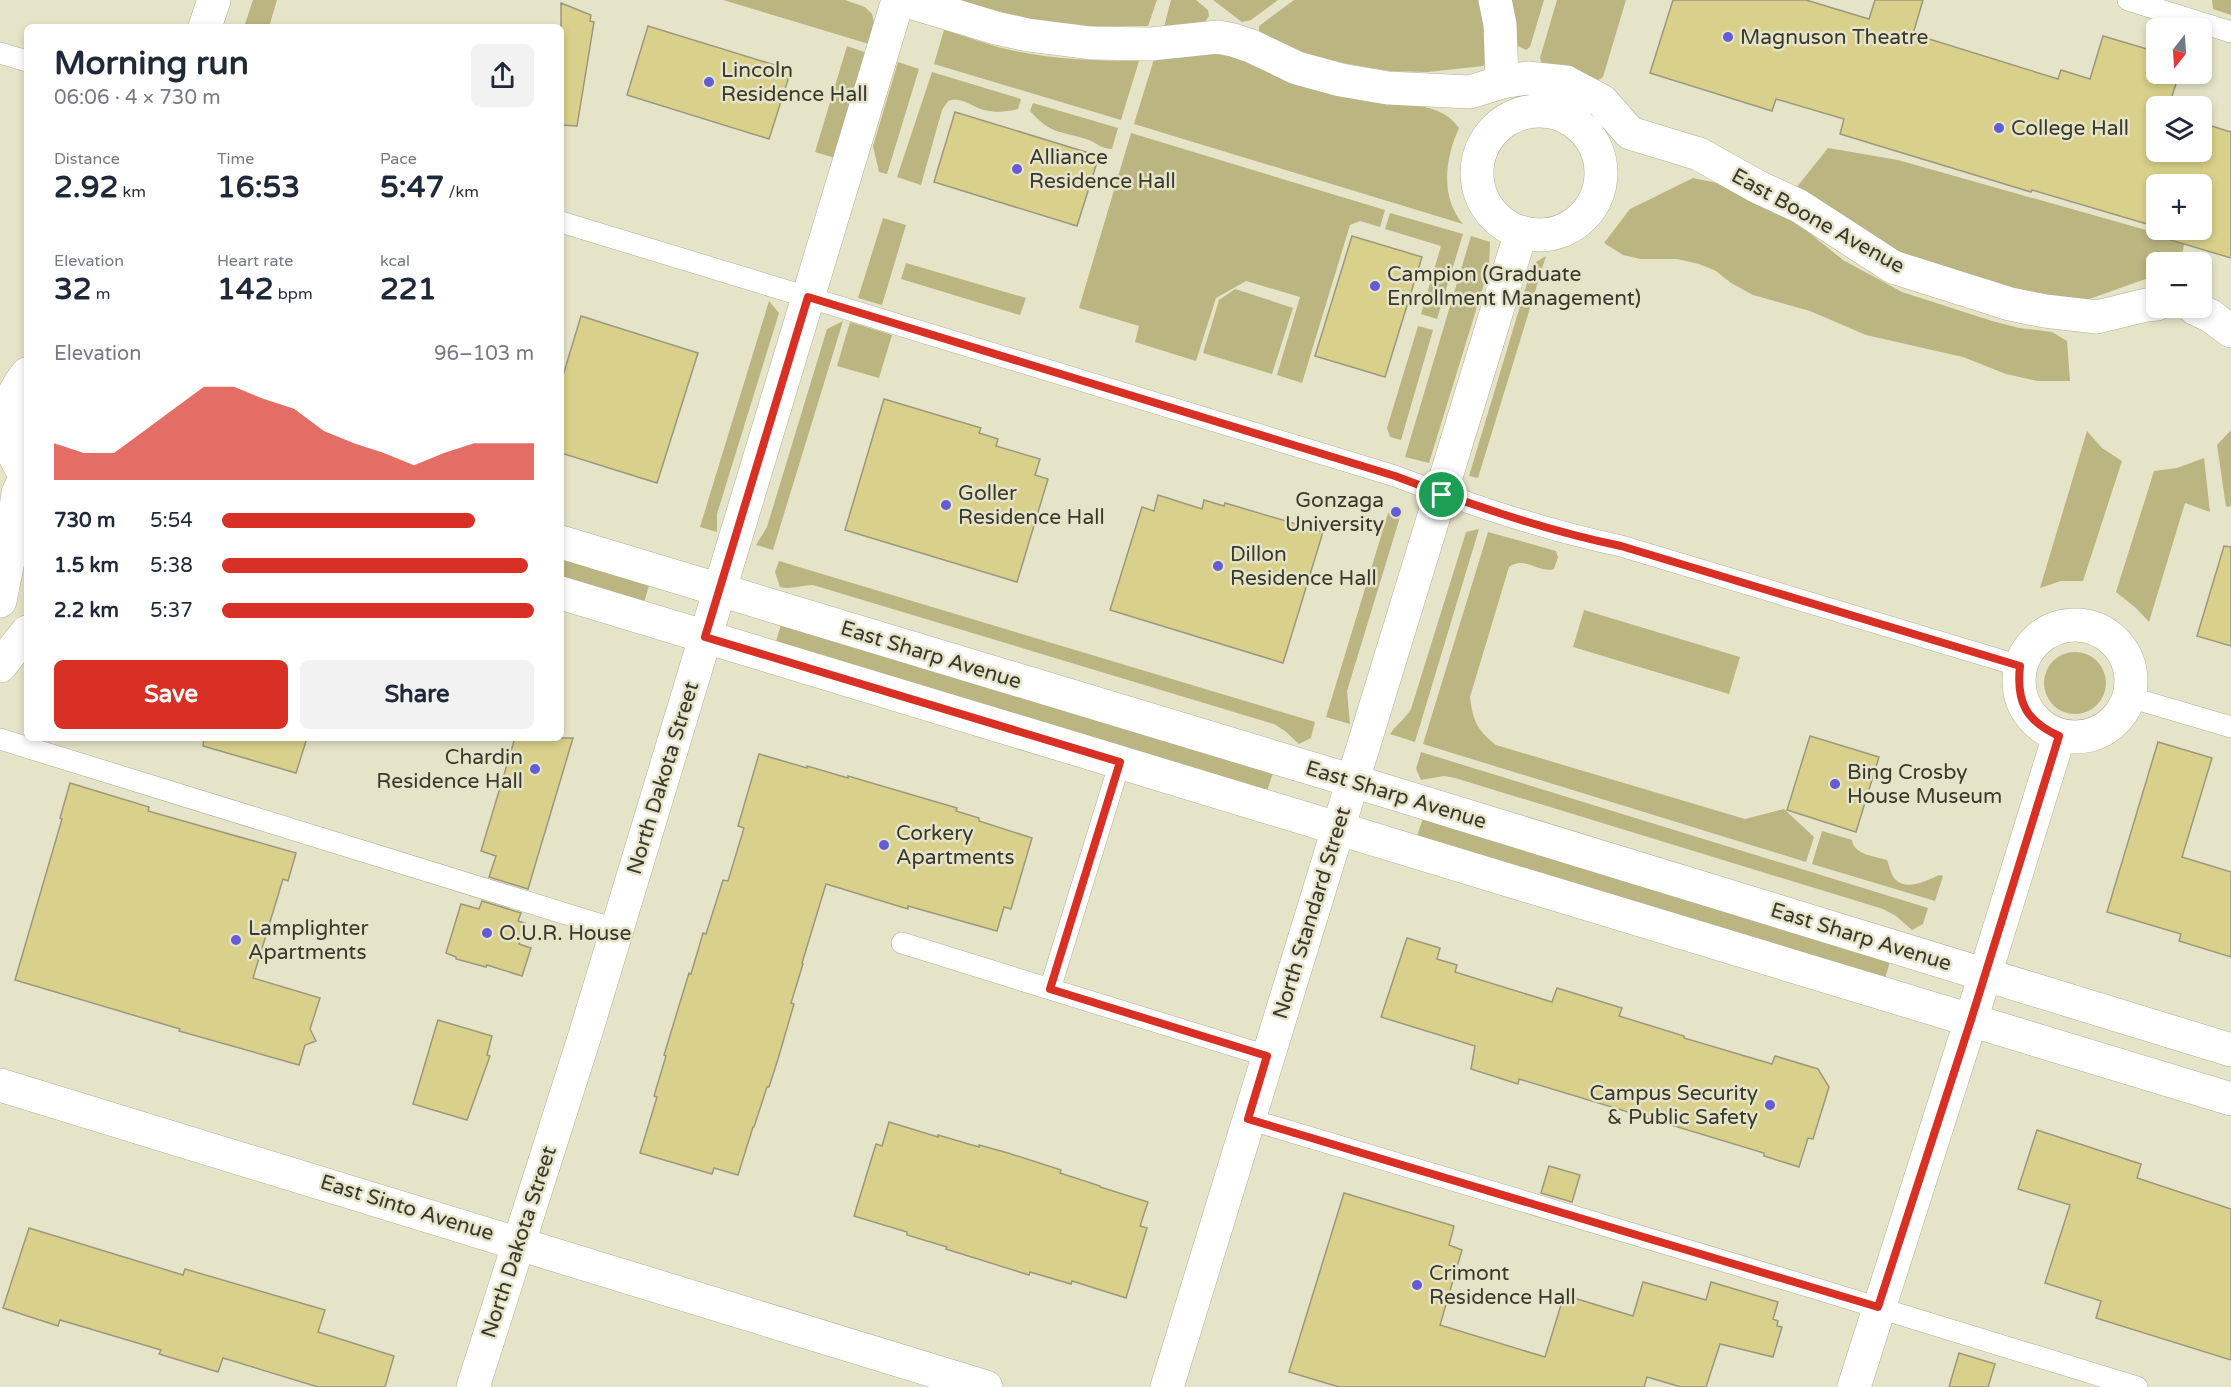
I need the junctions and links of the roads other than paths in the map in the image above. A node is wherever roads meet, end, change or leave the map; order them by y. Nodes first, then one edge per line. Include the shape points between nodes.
1 (214, 0) edge
2 (898, 0) edge
3 (903, 0) edge
4 (1495, 0) edge
5 (2128, 0) edge
6 (207, 24) edge
7 (2231, 32) edge
8 (0, 52) edge
9 (24, 60) edge
10 (1502, 82) junction
11 (564, 223) edge
12 (1521, 232) dead end
13 (808, 297) junction
14 (2146, 305) edge
15 (2212, 317) edge
16 (2231, 331) edge
17 (0, 366) edge
18 (24, 371) edge
19 (24, 376) edge
20 (4, 438) edge
21 (24, 472) edge
22 (24, 482) edge
23 (1442, 495) junction
24 (564, 543) edge
25 (720, 591) junction
26 (564, 594) edge
27 (0, 601) edge
28 (24, 636) edge
29 (705, 637) junction
30 (0, 666) edge
31 (2020, 666) junction
32 (2129, 697) junction
33 (2231, 727) edge
34 (2059, 736) junction
35 (0, 740) edge
36 (1120, 762) junction
37 (1353, 781) junction
38 (1338, 828) junction
39 (618, 930) junction
40 (902, 943) dead end
41 (1985, 974) junction
42 (1050, 989) junction
43 (1971, 1020) junction
44 (2231, 1050) edge
45 (1267, 1056) junction
46 (0, 1085) edge
47 (2231, 1099) edge
48 (1248, 1119) junction
49 (520, 1243) junction
50 (1878, 1307) junction
51 (473, 1387) edge
52 (986, 1387) edge
53 (1167, 1387) edge
54 (1854, 1387) edge
55 (2137, 1387) edge

1 - 6 street
2 - 13 street, North Dakota Street
3 - 10 street, East Boone Avenue via 996,28 1091,44 1226,38 1297,68 1388,88 1470,92
4 - 10 street
5 - 7 lane
8 - 9 lane
10 - 14 street, East Boone Avenue via 1527,78 1566,82 1602,101 1630,133 1699,154 1799,206 1893,267 1939,283 2010,304 2097,316
11 - 13 lane
12 - 23 street, North Standard Street
13 - 23 lane via 1395,476
13 - 25 street, North Dakota Street
15 - 16 street
17 - 18 street
19 - 20 street via 9,403
20 - 21 street
22 - 27 street via 18,493
23 - 31 lane
23 - 37 street, North Standard Street
24 - 25 street, East Sharp Avenue
25 - 29 street, North Dakota Street
25 - 37 street, East Sharp Avenue
26 - 29 street
28 - 30 street
29 - 36 street
29 - 39 street, North Dakota Street
31 - 32 street via 2028,650 2055,628 2090,626 2119,646 2128,662 2132,680
31 - 34 street via 2021,700 2043,729
32 - 33 lane
32 - 34 street via 2122,713 2094,735
34 - 41 street
35 - 39 lane
36 - 38 street
36 - 42 lane
37 - 38 street, North Standard Street
37 - 41 street, East Sharp Avenue
38 - 43 street
38 - 45 street, North Standard Street
39 - 49 street, North Dakota Street
40 - 42 lane
41 - 43 street
41 - 44 street, East Sharp Avenue
42 - 45 lane
43 - 47 street
43 - 50 street
45 - 48 street, North Standard Street
46 - 49 street, East Sinto Avenue
48 - 50 lane
48 - 53 street, North Standard Street
49 - 51 street, North Dakota Street
49 - 52 street, East Sinto Avenue
50 - 54 street
50 - 55 lane

